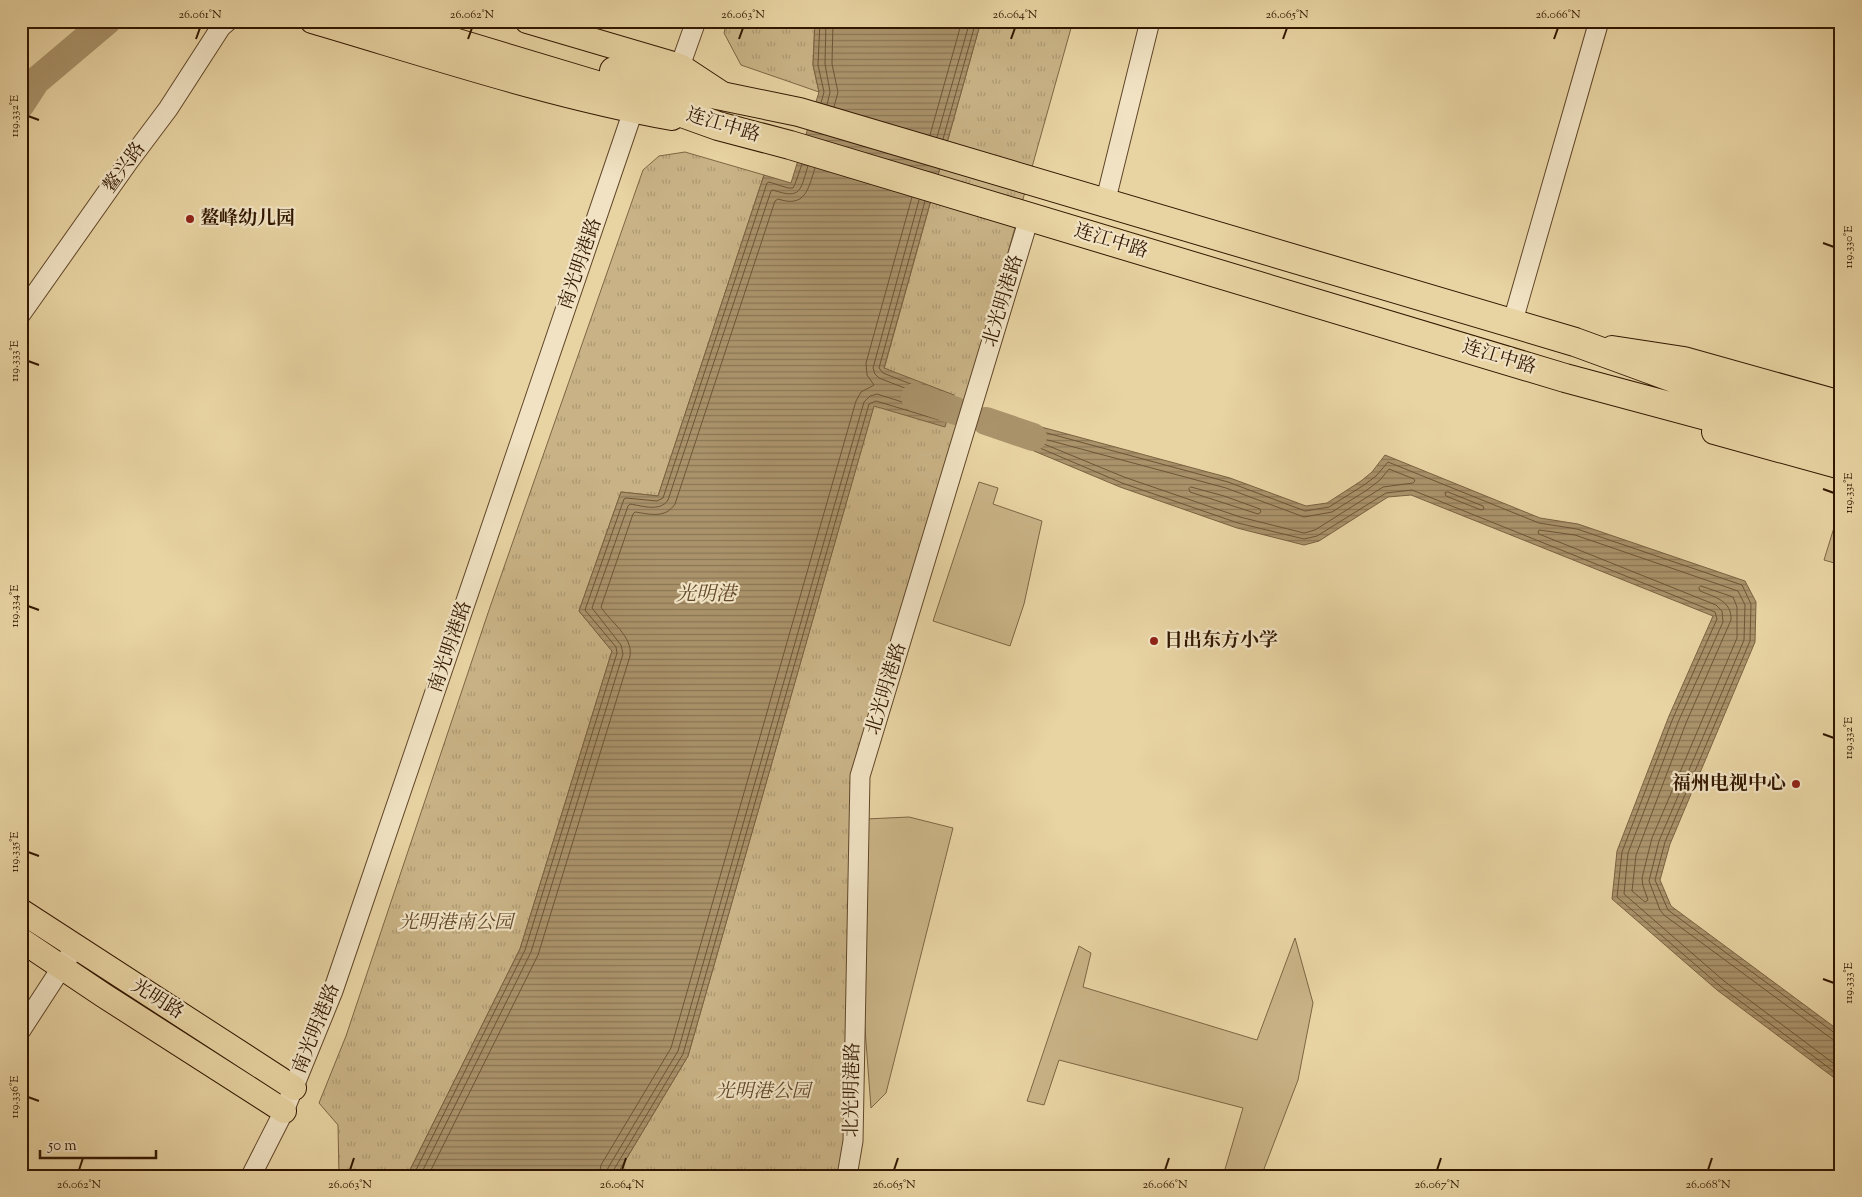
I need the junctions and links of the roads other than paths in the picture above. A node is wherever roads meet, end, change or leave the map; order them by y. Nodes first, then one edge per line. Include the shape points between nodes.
1 (228, 21) edge
2 (312, 21) edge
3 (384, 21) edge
4 (448, 21) edge
5 (527, 21) edge
6 (696, 21) edge
7 (1150, 21) edge
8 (1599, 21) edge
9 (680, 66) junction
10 (639, 97) junction
11 (728, 97) junction
12 (1105, 203) junction
13 (1029, 218) junction
14 (21, 314) edge
15 (1512, 324) junction
16 (1576, 342) junction
17 (1565, 378) junction
18 (1674, 392) junction
19 (1841, 403) edge
20 (1841, 426) edge
21 (1841, 452) edge
22 (1841, 467) edge
23 (21, 911) edge
24 (21, 940) edge
25 (75, 947) junction
26 (62, 967) junction
27 (21, 1030) edge
28 (294, 1088) junction
29 (284, 1111) junction
30 (251, 1176) edge
31 (847, 1176) edge

1 - 14 street, 鳌兴路
2 - 10 main road via 537,87
3 - 10 highway, 连江中路
4 - 10 highway, 连江中路
5 - 9 main road
6 - 9 street
7 - 12 street
8 - 15 street
9 - 11 main road
10 - 11 highway, 连江中路
10 - 13 highway, 连江中路 via 718,126 790,144
10 - 28 street, 南光明港路 via 327,1009
11 - 12 highway, 连江中路 via 799,112
12 - 15 highway, 连江中路
13 - 17 highway, 连江中路
13 - 31 street, 北光明港路 via 860,776 853,1141
15 - 16 highway, 连江中路
16 - 18 highway, 连江中路
16 - 19 main road via 1684,359
17 - 18 highway, 连江中路
17 - 22 main road via 1666,418
18 - 20 highway, 连江中路
18 - 21 highway, 连江中路
23 - 25 main road, 光明路
24 - 26 main road, 光明路
25 - 26 street
25 - 28 main road, 光明路
26 - 27 street
26 - 29 main road, 光明路
28 - 29 street, 南光明港路
29 - 30 street, 南光明港路

